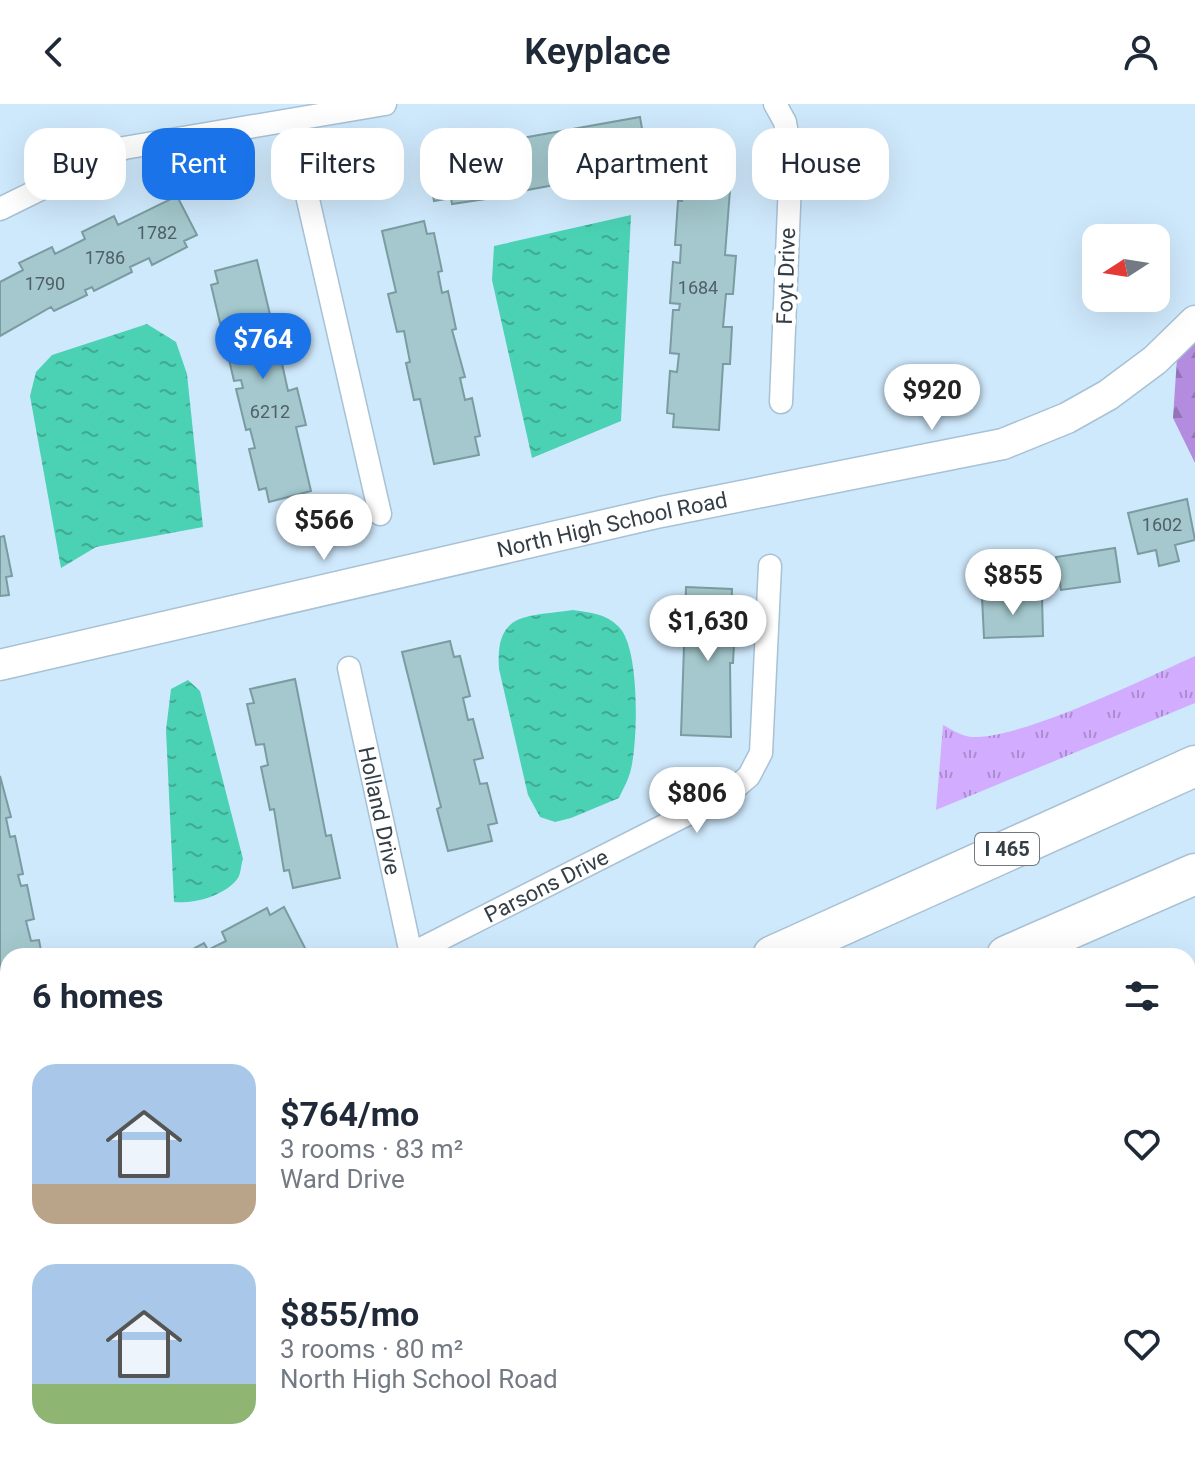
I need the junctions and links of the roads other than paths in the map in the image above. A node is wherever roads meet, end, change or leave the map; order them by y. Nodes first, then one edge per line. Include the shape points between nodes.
1 (385, 104) edge
2 (775, 104) edge
3 (290, 121) junction
4 (0, 209) edge
5 (1195, 321) edge
6 (781, 402) dead end
7 (380, 514) dead end
8 (770, 566) dead end
9 (0, 665) edge
10 (349, 668) dead end
11 (1195, 766) edge
12 (1195, 874) edge
13 (408, 948) edge
14 (423, 948) edge
15 (791, 948) edge
16 (1025, 948) edge

1 - 3 street
2 - 6 street, Foyt Drive via 785,122 791,158
3 - 4 street via 124,148
3 - 7 street
5 - 9 street, North High School Road via 1108,395 1003,444 661,512
8 - 14 street, Parsons Drive via 761,753 746,780
10 - 13 street, Holland Drive
11 - 15 highway, I 465
12 - 16 highway

